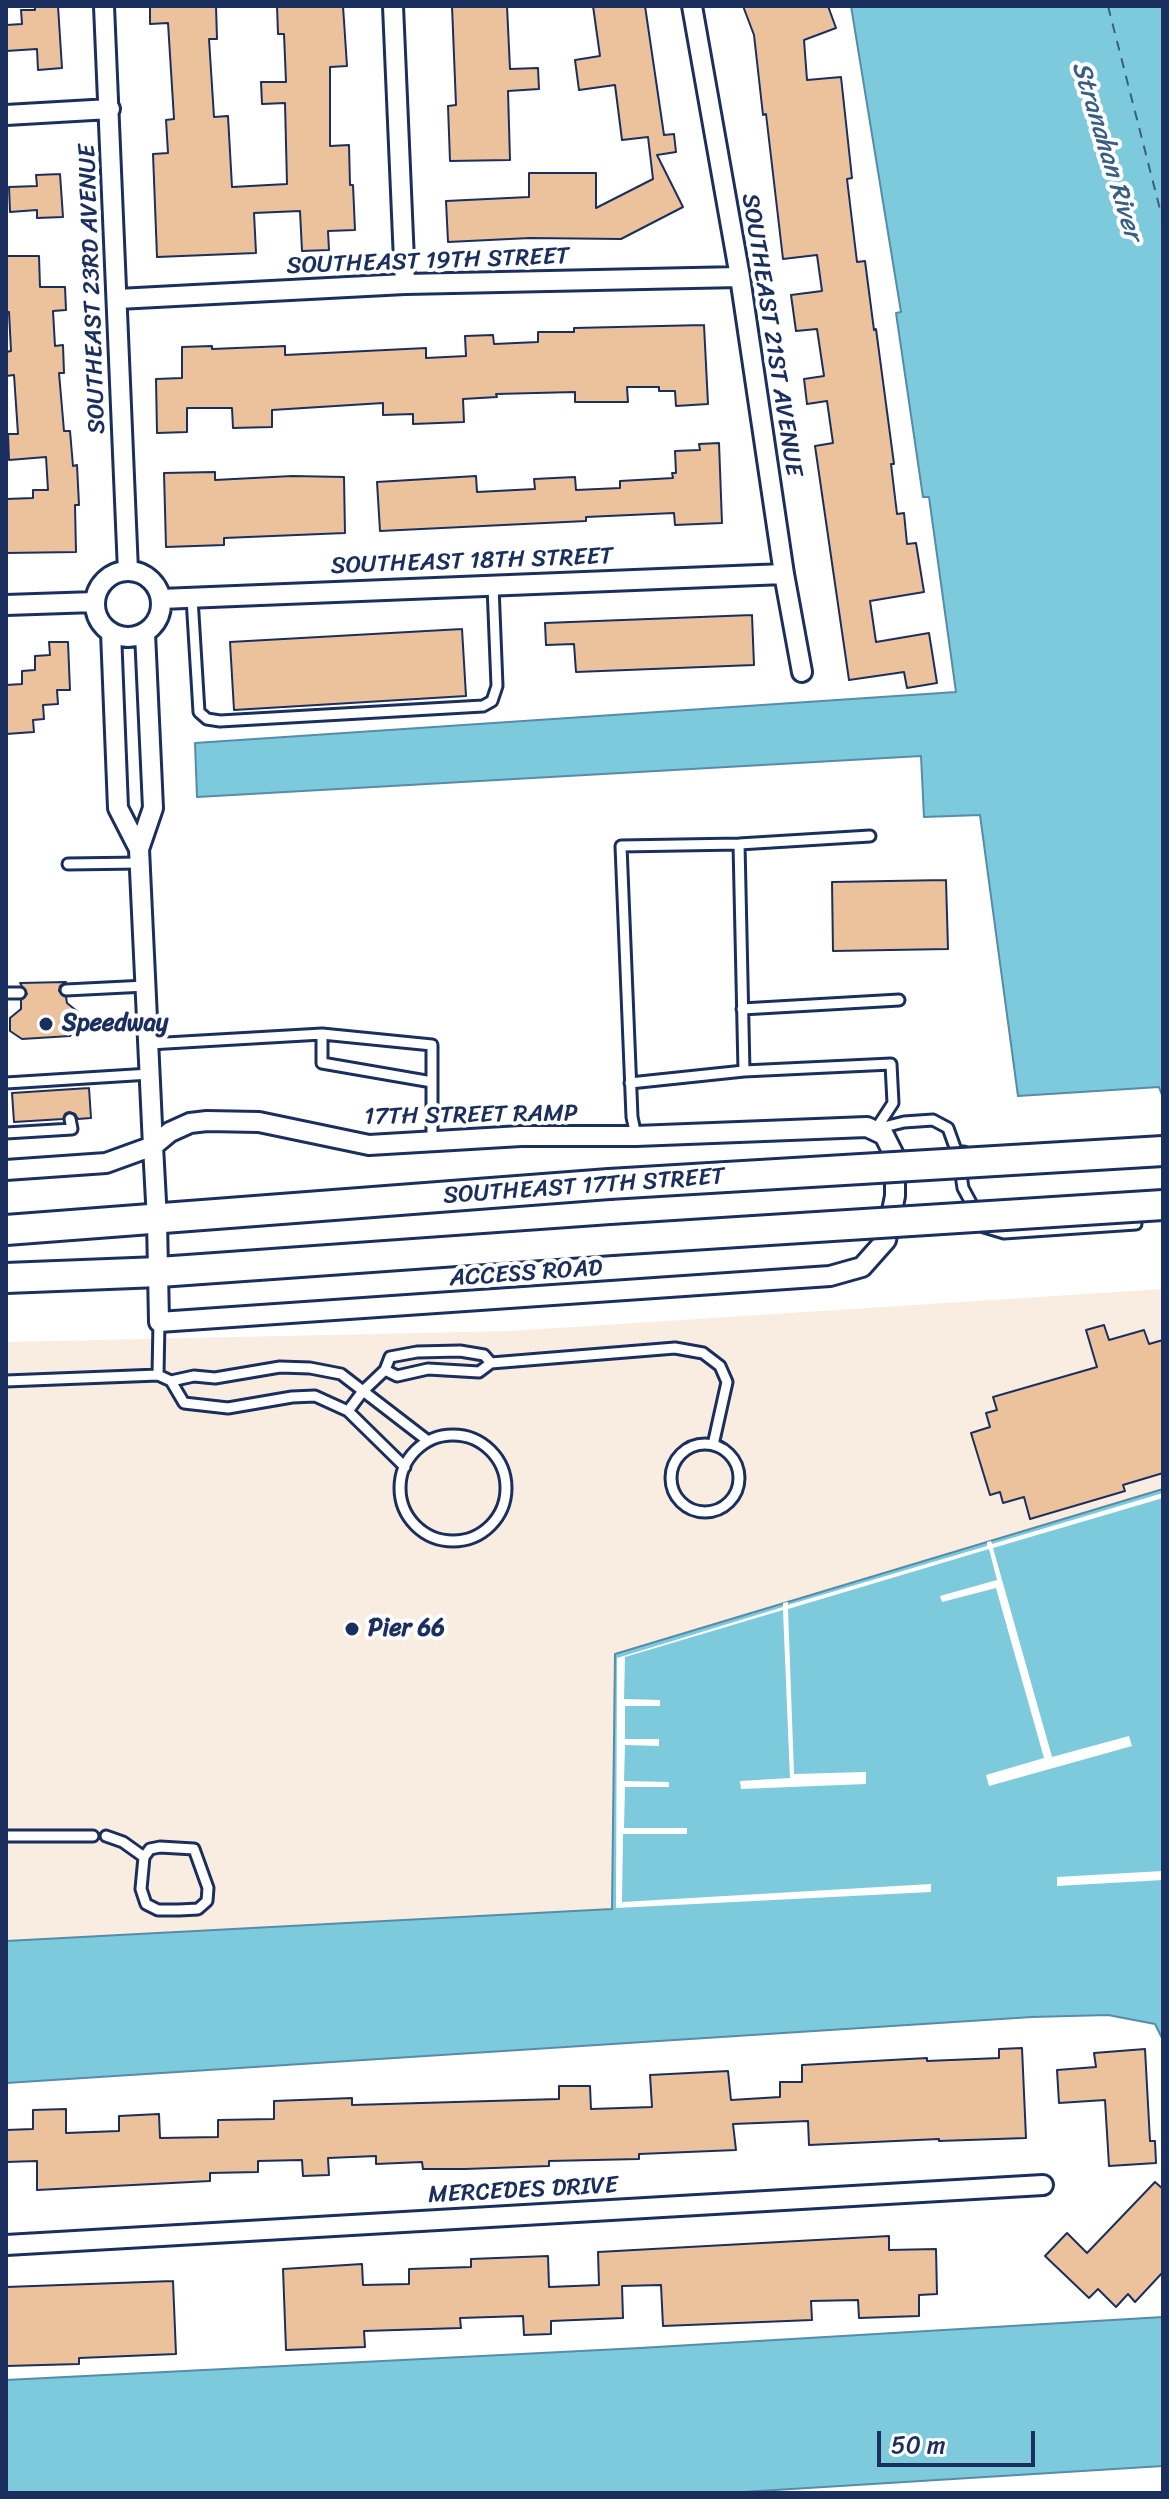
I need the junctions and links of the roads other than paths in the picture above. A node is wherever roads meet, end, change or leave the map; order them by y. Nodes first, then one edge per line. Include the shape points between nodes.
1 (104, 6) edge
2 (393, 6) edge
3 (692, 6) edge
4 (110, 109) junction
5 (6, 115) edge
6 (740, 277) junction
7 (405, 284) junction
8 (118, 299) junction
9 (128, 571) junction
10 (784, 574) junction
11 (493, 586) junction
12 (192, 597) junction
13 (161, 599) junction
14 (95, 602) junction
15 (6, 605) edge
16 (111, 632) junction
17 (145, 633) junction
18 (802, 672) dead end
19 (870, 836) dead end
20 (739, 844) junction
21 (140, 856) junction
22 (68, 864) dead end
23 (146, 986) junction
24 (66, 990) dead end
25 (6, 993) edge
26 (20, 993) dead end
27 (899, 1000) dead end
28 (742, 1009) junction
29 (322, 1034) junction
30 (149, 1044) junction
31 (744, 1071) junction
32 (150, 1074) junction
33 (69, 1079) junction
34 (432, 1082) junction
35 (6, 1083) edge
36 (630, 1083) junction
37 (69, 1090) dead end
38 (40, 1119) dead end
39 (70, 1119) dead end
40 (876, 1129) junction
41 (40, 1131) junction
42 (6, 1133) edge
43 (636, 1136) junction
44 (432, 1142) junction
45 (1095, 1145) dead end
46 (153, 1146) junction
47 (1163, 1151) edge
48 (957, 1153) junction
49 (6, 1170) edge
50 (1163, 1205) edge
51 (157, 1220) junction
52 (1136, 1224) dead end
53 (6, 1230) edge
54 (159, 1272) junction
55 (6, 1278) edge
56 (159, 1322) junction
57 (491, 1363) junction
58 (385, 1370) junction
59 (158, 1375) junction
60 (6, 1381) edge
61 (171, 1381) junction
62 (363, 1391) junction
63 (348, 1411) junction
64 (428, 1441) junction
65 (713, 1445) junction
66 (405, 1467) junction
67 (6, 1836) edge
68 (93, 1836) dead end
69 (106, 1836) dead end
70 (144, 1857) junction
71 (1043, 2185) dead end
72 (6, 2245) edge

1 - 4 street, SOUTHEAST 23RD AVENUE
2 - 7 street
3 - 6 street, SOUTHEAST 21ST AVENUE
4 - 5 street
4 - 8 street, SOUTHEAST 23RD AVENUE
6 - 7 street, SOUTHEAST 19TH STREET
6 - 10 street, SOUTHEAST 21ST AVENUE
7 - 8 street, SOUTHEAST 19TH STREET
8 - 9 street, SOUTHEAST 23RD AVENUE
9 - 13 street via 154,582
9 - 14 street via 102,583
10 - 11 street, SOUTHEAST 18TH STREET
10 - 18 street, SOUTHEAST 21ST AVENUE
11 - 12 street, SOUTHEAST 18TH STREET
11 - 12 lane via 497,686 492,701 483,706 220,721 199,712
12 - 13 street, SOUTHEAST 18TH STREET
13 - 17 street via 159,618
14 - 15 street
14 - 16 street via 99,619
16 - 17 street via 128,637
16 - 21 street via 118,808
17 - 21 street via 153,808
19 - 20 lane
20 - 28 lane
20 - 36 lane via 621,846
21 - 22 lane
21 - 23 street
23 - 24 lane
23 - 30 street
25 - 26 lane
27 - 28 lane
28 - 31 lane
29 - 30 lane
29 - 34 lane via 322,1063
29 - 34 lane via 432,1045
30 - 32 street
31 - 36 lane
31 - 40 lane via 891,1064 893,1103
32 - 33 lane
32 - 46 street
33 - 35 lane via 38,1086
33 - 37 lane
34 - 44 lane
36 - 43 lane
38 - 41 lane
39 - 41 lane via 72,1129
40 - 43 street, 17TH STREET RAMP
40 - 48 lane via 933,1120 948,1128
40 - 56 street, ACCESS ROAD via 895,1157 895,1196 886,1240 862,1267 830,1276
41 - 42 lane
43 - 44 street, 17TH STREET RAMP
44 - 46 street, 17TH STREET RAMP via 369,1145 259,1122 207,1121 170,1132
45 - 48 lane
46 - 49 street, 17TH STREET RAMP via 106,1163
46 - 51 street
47 - 51 main road, SOUTHEAST 17TH STREET, bridge via 609,1184
48 - 52 lane via 963,1188 984,1227 1004,1233
50 - 54 main road, bridge
51 - 53 main road, SOUTHEAST 17TH STREET
51 - 54 street
54 - 55 main road
54 - 56 street
56 - 59 lane
57 - 58 lane via 479,1372 428,1369 397,1376
57 - 58 lane via 484,1355 460,1351 417,1352 390,1357
57 - 65 lane via 675,1348 703,1353 720,1366 727,1382
58 - 62 lane
59 - 60 lane
59 - 61 lane
61 - 62 lane via 310,1368 341,1374
61 - 63 lane via 184,1403 228,1408 315,1396
62 - 63 lane
62 - 64 lane
63 - 66 lane
64 - 66 lane
64 - 66 lane via 462,1436 492,1452 506,1483 498,1517 471,1538 437,1538 415,1524 402,1501
65 - 65 lane via 683,1452 672,1471 680,1501 699,1511 722,1507 737,1490 733,1457
67 - 68 lane
69 - 70 lane
70 - 70 lane via 141,1889 146,1904 179,1910 198,1909 207,1901 208,1888 194,1849 160,1847
71 - 72 street, MERCEDES DRIVE

